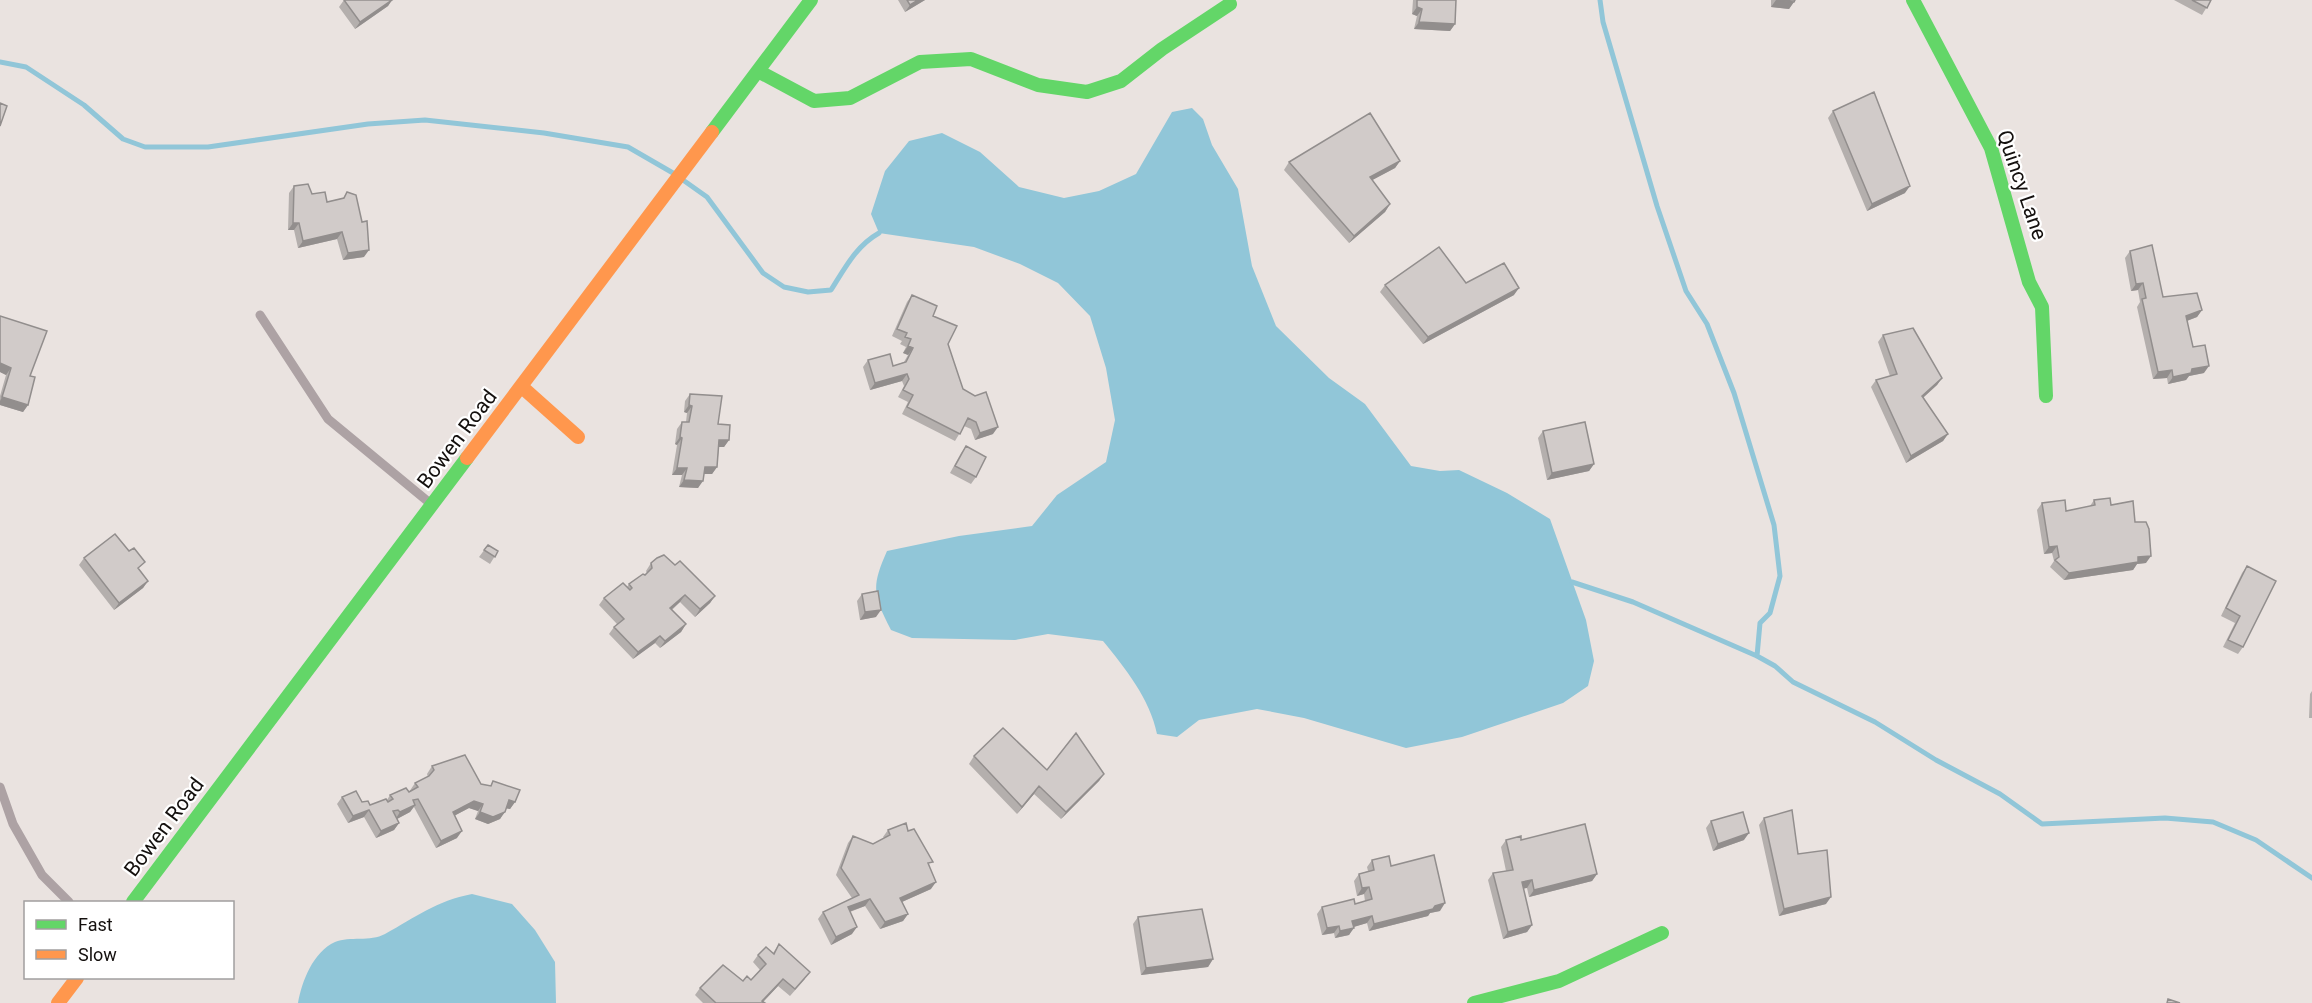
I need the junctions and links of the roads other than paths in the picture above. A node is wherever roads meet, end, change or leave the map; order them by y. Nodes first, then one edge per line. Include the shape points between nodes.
1 (811, 0) edge
2 (1913, 0) edge
3 (1230, 3) dead end
4 (758, 70) junction
5 (260, 315) dead end
6 (522, 387) junction
7 (2046, 396) dead end
8 (578, 437) dead end
9 (433, 505) junction
10 (0, 788) edge
11 (67, 901) edge
12 (136, 901) edge
13 (1662, 933) dead end
14 (76, 979) edge
15 (58, 1003) edge
16 (1474, 1003) edge

1 - 4 street, Bowen Road
2 - 7 street, Quincy Lane via 1991,148 2029,282 2042,308
3 - 4 street via 1121,81 1087,92 1038,85 971,59 920,62 850,98 814,101
4 - 6 street, Bowen Road
5 - 9 lane via 328,418
6 - 8 street
6 - 9 street, Bowen Road
9 - 12 street, Bowen Road
10 - 11 lane via 13,824 42,875
13 - 16 street via 1559,981
14 - 15 street

